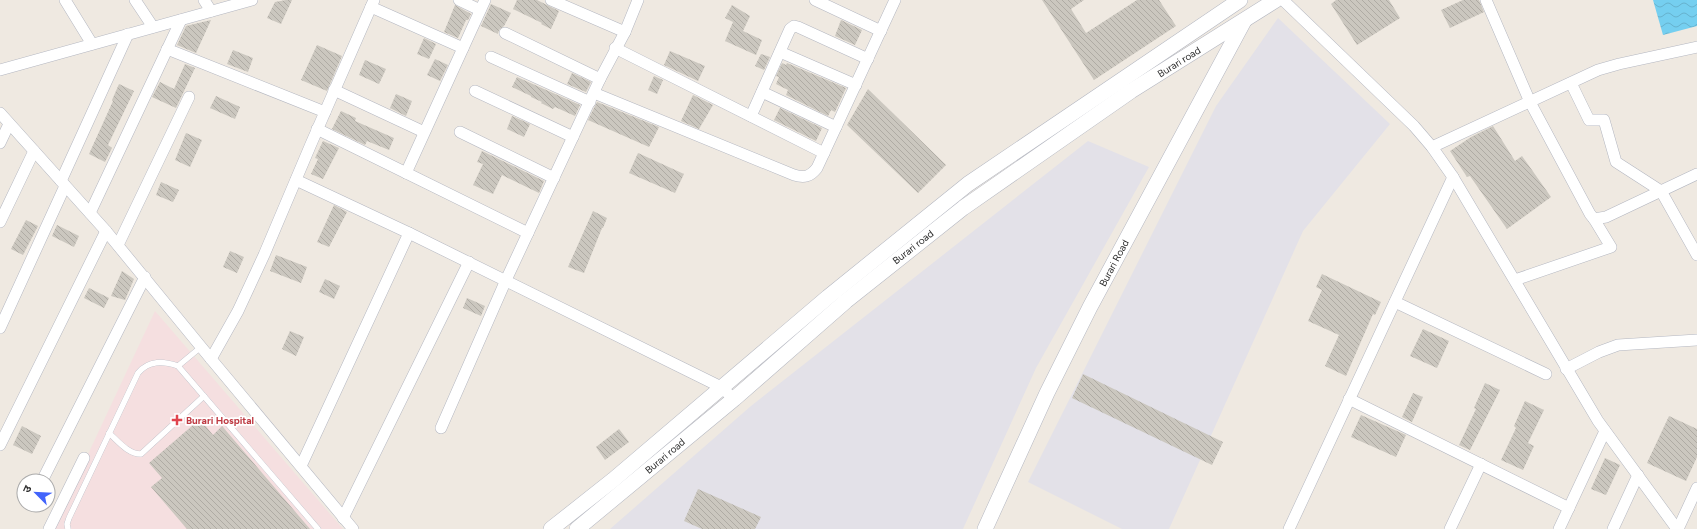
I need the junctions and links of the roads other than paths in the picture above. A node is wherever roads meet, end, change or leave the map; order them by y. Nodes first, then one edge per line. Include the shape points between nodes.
1 (65, 0) edge
2 (135, 0) edge
3 (204, 0) edge
4 (252, 0) edge
5 (459, 0) edge
6 (485, 0) edge
7 (551, 0) edge
8 (638, 0) edge
9 (815, 0) edge
10 (895, 0) edge
11 (1240, 0) edge
12 (1276, 0) edge
13 (1283, 0) edge
14 (1486, 0) edge
15 (373, 3) edge
16 (480, 10) junction
17 (211, 11) junction
18 (181, 20) junction
19 (1244, 21) junction
20 (153, 27) junction
21 (881, 31) junction
22 (624, 32) junction
23 (505, 33) dead end
24 (128, 34) junction
25 (92, 44) junction
26 (1697, 47) edge
27 (463, 48) junction
28 (615, 48) junction
29 (167, 49) junction
30 (780, 52) junction
31 (491, 57) dead end
32 (868, 59) junction
33 (0, 70) edge
34 (600, 79) junction
35 (1571, 83) junction
36 (856, 85) junction
37 (334, 90) junction
38 (475, 91) dead end
39 (762, 92) junction
40 (189, 97) dead end
41 (592, 97) junction
42 (1530, 102) junction
43 (325, 112) junction
44 (0, 113) edge
45 (751, 116) junction
46 (9, 124) junction
47 (836, 127) junction
48 (317, 129) junction
49 (424, 132) junction
50 (460, 132) dead end
51 (573, 138) junction
52 (0, 143) edge
53 (1432, 147) junction
54 (34, 151) junction
55 (824, 153) junction
56 (406, 173) junction
57 (1697, 174) edge
58 (1453, 177) junction
59 (554, 178) junction
60 (296, 180) junction
61 (63, 183) junction
62 (1661, 191) junction
63 (90, 213) junction
64 (1594, 219) junction
65 (0, 222) edge
66 (106, 231) junction
67 (409, 233) junction
68 (528, 233) junction
69 (118, 245) junction
70 (1697, 255) edge
71 (469, 262) junction
72 (145, 277) junction
73 (506, 280) junction
74 (1515, 280) junction
75 (1395, 302) junction
76 (0, 328) edge
77 (1697, 340) edge
78 (201, 347) junction
79 (211, 359) junction
80 (178, 366) junction
81 (1566, 369) junction
82 (1546, 374) dead end
83 (721, 387) junction
84 (204, 396) junction
85 (734, 399) junction
86 (1349, 399) junction
87 (441, 428) dead end
88 (1605, 431) junction
89 (109, 433) junction
90 (0, 445) edge
91 (84, 458) dead end
92 (1480, 464) junction
93 (301, 466) junction
94 (46, 473) edge
95 (1638, 475) junction
96 (1697, 488) edge
97 (1569, 508) junction
98 (343, 518) junction
99 (49, 529) edge
100 (68, 529) edge
101 (318, 529) edge
102 (353, 529) edge
103 (552, 529) edge
104 (577, 529) edge
105 (985, 529) edge
106 (1289, 529) edge
107 (1450, 529) edge
108 (1559, 529) edge
109 (1613, 529) edge
110 (1678, 529) edge

1 - 25 street
2 - 20 street
3 - 17 street
4 - 17 street
5 - 16 street
6 - 16 street
7 - 22 street
8 - 22 street
9 - 21 street
10 - 21 street
11 - 19 main road
11 - 83 main road, Burari road via 968,184
12 - 19 main road, Burari road
13 - 53 street via 1414,126
14 - 42 street
15 - 27 street
15 - 37 street
16 - 27 street
17 - 18 street
18 - 20 street
18 - 29 street
19 - 85 main road, Burari road via 1131,91 963,208 846,301
19 - 105 main road, Burari Road via 1090,307
20 - 24 street
21 - 32 street
22 - 28 street
23 - 34 street
24 - 25 street
24 - 61 street
25 - 33 street
26 - 35 street via 1598,70
27 - 49 street
28 - 34 street
28 - 45 street
29 - 43 street
29 - 63 street
30 - 32 street via 790,28 794,26
30 - 36 street
30 - 39 street
31 - 41 street
32 - 36 street
34 - 41 street
35 - 42 street
35 - 62 street via 1590,120 1604,120 1616,162
36 - 47 street
37 - 43 street
37 - 49 street
38 - 51 street
39 - 45 street
39 - 47 street
40 - 69 street
41 - 51 street
41 - 55 street via 802,177 813,174
42 - 53 street
42 - 64 street
43 - 48 street
44 - 46 street
45 - 55 street
46 - 52 street
46 - 54 street
47 - 55 street
48 - 56 street
48 - 60 street
49 - 56 street
50 - 59 street
51 - 59 street
53 - 58 street
54 - 61 street
54 - 65 street
56 - 68 street
57 - 62 street
58 - 74 street
58 - 75 street
59 - 68 street
60 - 67 street
60 - 79 street via 251,284
61 - 63 street
61 - 76 street
62 - 64 street via 1606,217
62 - 70 street
63 - 66 street
64 - 74 street via 1611,247
66 - 69 street
66 - 90 street
67 - 71 street
67 - 93 street
68 - 73 street
69 - 72 street
71 - 73 street
71 - 98 street
72 - 78 street
72 - 94 street
73 - 83 street
73 - 87 street
74 - 81 street
75 - 82 street
75 - 86 street
77 - 81 street via 1618,345
78 - 79 street
78 - 80 lane
79 - 93 street
80 - 84 lane
80 - 89 lane via 162,362 142,368
81 - 88 street
83 - 85 street
83 - 103 main road, Burari road
84 - 89 lane via 141,454 130,451
84 - 101 lane
85 - 104 main road, Burari road
86 - 92 street
86 - 106 street
88 - 95 street
88 - 97 street
89 - 100 lane via 69,518
91 - 99 street
92 - 97 street
92 - 107 street
93 - 98 street
95 - 109 street
95 - 110 street
96 - 110 street
97 - 108 street
98 - 102 street

